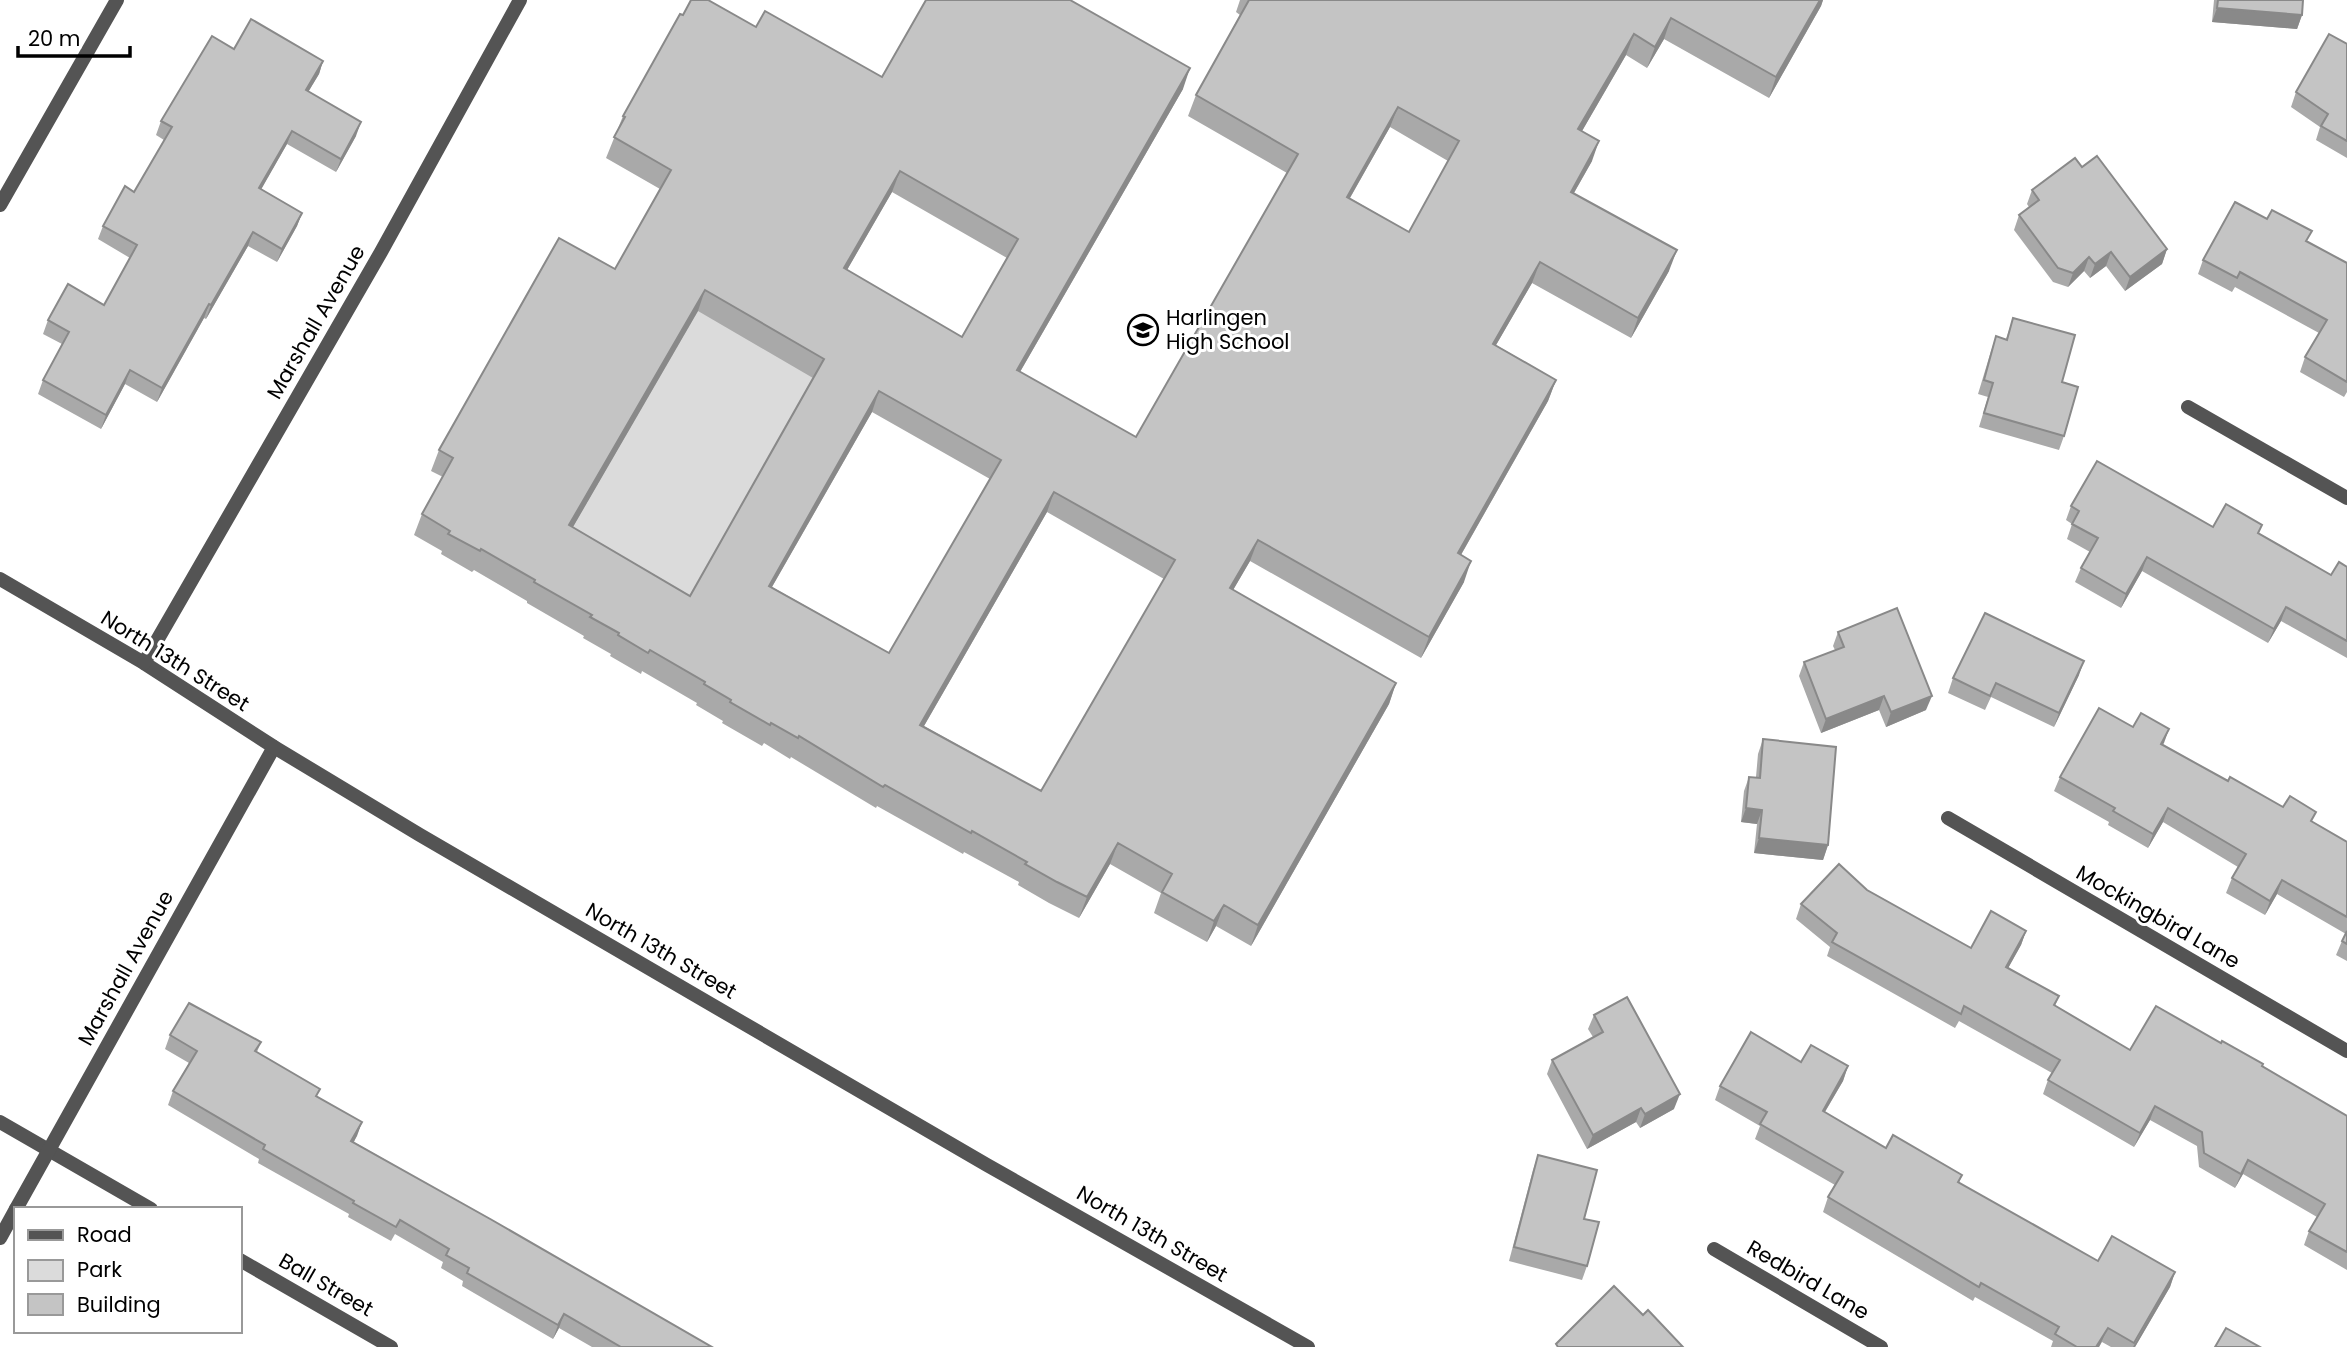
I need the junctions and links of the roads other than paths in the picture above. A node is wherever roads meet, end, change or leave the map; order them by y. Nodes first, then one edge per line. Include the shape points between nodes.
1 (117, 0) edge
2 (520, 0) edge
3 (0, 205) edge
4 (2188, 407) dead end
5 (2347, 498) edge
6 (0, 579) edge
7 (144, 663) junction
8 (274, 747) junction
9 (1948, 818) dead end
10 (2347, 1051) edge
11 (0, 1122) edge
12 (48, 1150) junction
13 (17, 1207) edge
14 (148, 1207) edge
15 (14, 1213) edge
16 (0, 1238) edge
17 (1714, 1249) dead end
18 (242, 1261) edge
19 (391, 1347) edge
20 (1308, 1347) edge
21 (1881, 1347) edge

1 - 3 street
2 - 7 street, Marshall Avenue
4 - 5 street
6 - 7 street, North 13th Street
7 - 8 street, North 13th Street
8 - 12 street, Marshall Avenue
8 - 20 street, North 13th Street via 987,1165
9 - 10 street, Mockingbird Lane
11 - 12 street
12 - 13 street, Marshall Avenue
12 - 14 street
15 - 16 street, Marshall Avenue
17 - 21 street, Redbird Lane
18 - 19 street, Ball Street

